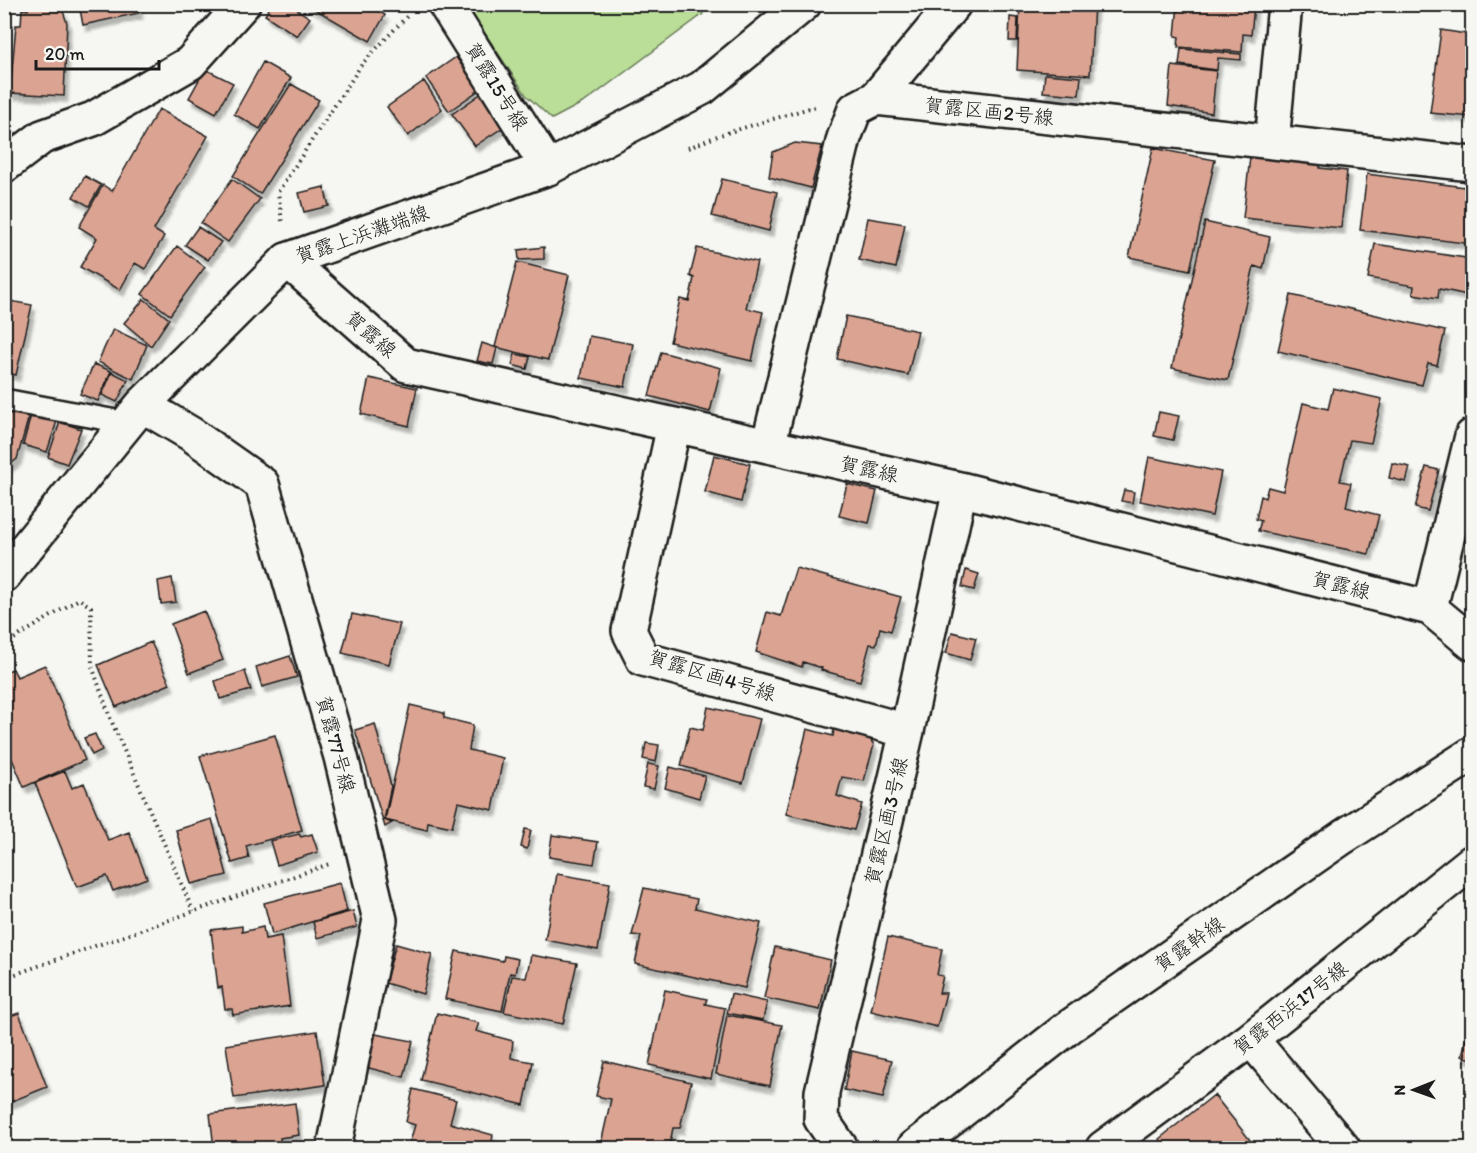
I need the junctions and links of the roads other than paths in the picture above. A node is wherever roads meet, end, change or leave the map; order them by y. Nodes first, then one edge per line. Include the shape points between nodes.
1 (243, 4) edge
2 (445, 4) edge
3 (804, 4) edge
4 (954, 4) edge
5 (1285, 4) edge
6 (876, 98) junction
7 (1272, 142) junction
8 (1473, 164) edge
9 (4, 166) edge
10 (548, 168) junction
11 (287, 260) junction
12 (4, 400) edge
13 (134, 414) junction
14 (674, 425) junction
15 (1473, 436) edge
16 (768, 446) junction
17 (960, 489) junction
18 (4, 575) edge
19 (1430, 608) junction
20 (1473, 643) edge
21 (907, 731) junction
22 (1473, 753) edge
23 (1473, 862) edge
24 (1251, 1040) junction
25 (334, 1149) edge
26 (841, 1149) edge
27 (914, 1149) edge
28 (1103, 1149) edge
29 (1343, 1149) edge

1 - 9 street via 190,63 93,119 42,137
2 - 10 street, 賀露15号線
3 - 10 street, 賀露上浜灘端線 via 702,88
4 - 6 street
5 - 7 street
6 - 7 street, 賀露区画2号線
6 - 16 street via 855,110 844,138
7 - 8 street, 賀露区画2号線
10 - 11 street, 賀露上浜灘端線
11 - 13 street, 賀露上浜灘端線
11 - 14 street, 賀露線 via 406,365
12 - 13 lane
13 - 18 street, 賀露上浜灘端線
13 - 25 street, 賀露77号線 via 190,434 262,484 341,757 380,920
14 - 16 street, 賀露線
14 - 21 street, 賀露区画4号線 via 629,631 643,659
15 - 19 street
16 - 17 street, 賀露線
17 - 19 street, 賀露線
17 - 21 street, 賀露区画3号線
19 - 20 street, 賀露線
21 - 26 street, 賀露区画3号線 via 822,1092 821,1119
22 - 27 street, 賀露幹線 via 1343,837 1079,1020
23 - 24 street, 賀露西浜17号線
24 - 28 street, 賀露西浜17号線
24 - 29 street

